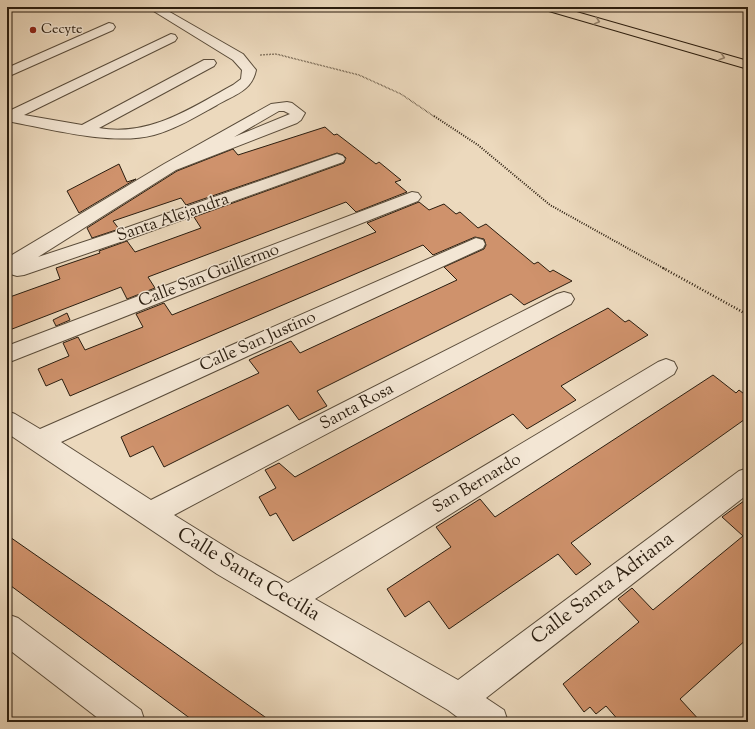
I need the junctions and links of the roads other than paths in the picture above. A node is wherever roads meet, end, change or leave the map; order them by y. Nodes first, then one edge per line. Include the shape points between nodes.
1 (154, 7) edge
2 (546, 7) edge
3 (585, 7) edge
4 (109, 27) dead end
5 (171, 38) dead end
6 (748, 54) edge
7 (209, 63) dead end
8 (748, 66) edge
9 (7, 73) edge
10 (8, 117) edge
11 (85, 130) junction
12 (337, 159) dead end
13 (170, 167) junction
14 (412, 197) dead end
15 (476, 244) dead end
16 (7, 267) edge
17 (7, 274) edge
18 (564, 299) dead end
19 (7, 355) edge
20 (666, 368) dead end
21 (7, 421) edge
22 (39, 441) junction
23 (748, 479) edge
24 (150, 514) junction
25 (287, 600) junction
26 (7, 629) edge
27 (459, 699) junction
28 (129, 722) edge
29 (492, 722) edge

1 - 11 street via 238,56 248,70 247,80 238,88 180,119 151,131 113,135
2 -> 8 main road
3 - 6 main road
4 - 9 street
5 - 10 street
7 - 11 street
10 - 11 street
12 - 17 street, Santa Alejandra
13 - 13 street via 292,120 298,113 287,106 276,106
13 - 16 street
14 - 19 street, Calle San Guillermo
15 - 22 street, Calle San Justino
18 - 24 street, Santa Rosa
20 - 25 street, San Bernardo
21 - 22 street, Calle Santa Cecilia
22 - 24 street, Calle Santa Cecilia
23 - 27 street, Calle Santa Adriana
24 - 25 street, Calle Santa Cecilia
25 - 27 street, Calle Santa Cecilia
26 - 28 street
27 - 29 street, Calle Santa Cecilia

